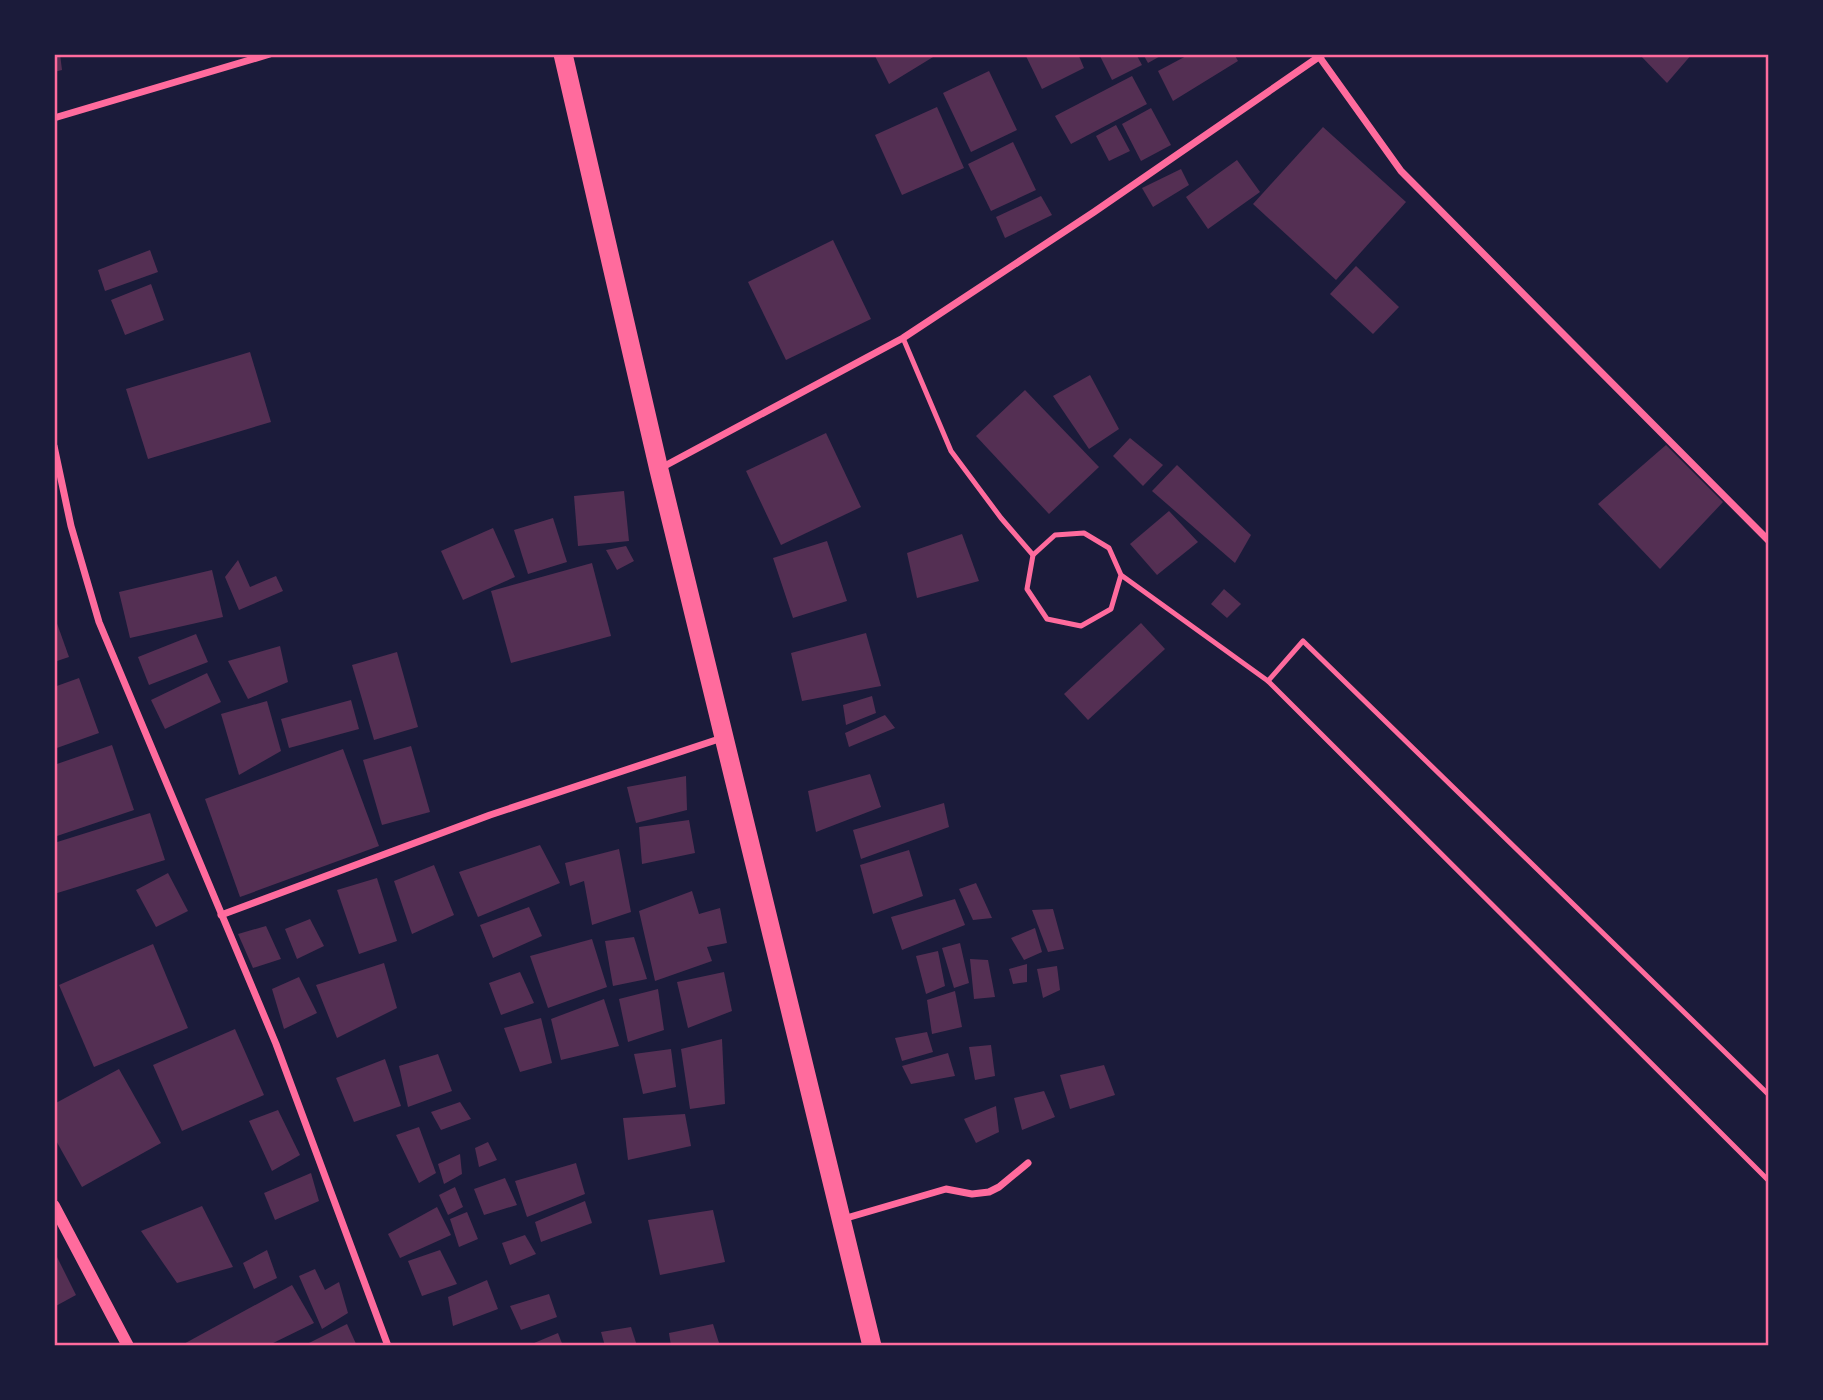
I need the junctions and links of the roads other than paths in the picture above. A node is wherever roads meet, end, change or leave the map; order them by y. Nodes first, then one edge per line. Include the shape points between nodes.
1 (270, 54) edge
2 (563, 54) edge
3 (1320, 55) edge
4 (54, 118) edge
5 (903, 338) junction
6 (54, 446) edge
7 (659, 470) junction
8 (1769, 541) edge
9 (1033, 555) junction
10 (1121, 575) junction
11 (1268, 681) junction
12 (723, 737) junction
13 (221, 915) junction
14 (1769, 1095) edge
15 (1028, 1163) dead end
16 (1769, 1181) edge
17 (54, 1206) edge
18 (842, 1219) junction
19 (128, 1346) edge
20 (388, 1346) edge
21 (872, 1346) edge

1 - 4 street
2 - 7 highway
3 - 5 street
3 - 8 street via 1401,171
5 - 7 street
5 - 9 lane via 951,451
6 - 13 street via 99,622
7 - 12 highway
9 - 10 lane via 1055,536 1084,533 1109,548
9 - 10 lane via 1027,589 1047,618 1070,624 1082,626 1111,608
10 - 11 lane
11 - 14 lane via 1303,641
11 - 16 lane
12 - 13 street via 490,815
12 - 18 highway
13 - 20 street via 276,1044
15 - 18 street via 989,1192 946,1189
17 - 19 street
18 - 21 highway

